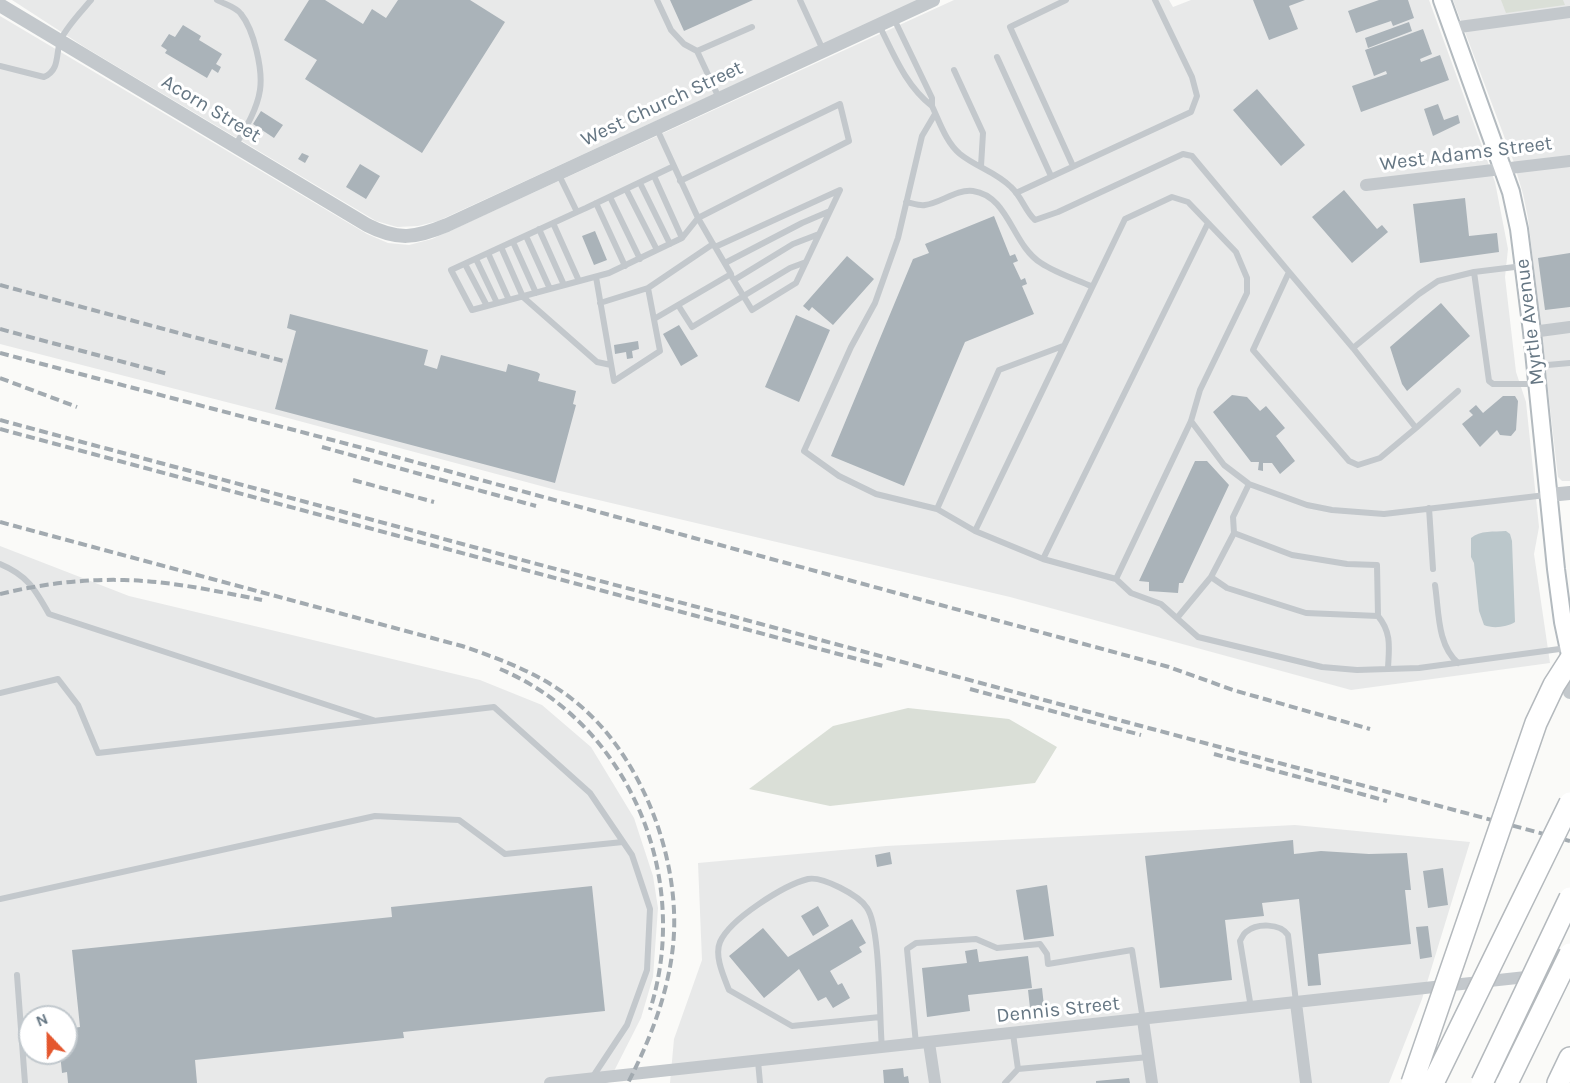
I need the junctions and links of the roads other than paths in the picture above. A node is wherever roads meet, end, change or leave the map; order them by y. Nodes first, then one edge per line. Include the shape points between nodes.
1 (91, 0) edge
2 (217, 0) edge
3 (657, 0) edge
4 (800, 0) edge
5 (933, 0) edge
6 (1066, 0) edge
7 (1155, 0) edge
8 (1442, 0) edge
9 (0, 5) edge
10 (1570, 12) edge
11 (894, 18) junction
12 (879, 25) junction
13 (752, 27) dead end
14 (1452, 28) junction
15 (60, 41) junction
16 (697, 51) junction
17 (824, 51) junction
18 (997, 57) dead end
19 (0, 66) edge
20 (954, 70) dead end
21 (720, 99) junction
22 (932, 106) junction
23 (935, 114) junction
24 (657, 128) junction
25 (235, 146) junction
26 (1570, 161) edge
27 (674, 166) junction
28 (981, 166) junction
29 (1073, 166) junction
30 (1503, 169) junction
31 (558, 173) junction
32 (654, 176) junction
33 (1051, 176) junction
34 (680, 181) junction
35 (640, 183) junction
36 (1366, 185) dead end
37 (626, 189) junction
38 (1016, 193) junction
39 (610, 197) junction
40 (906, 202) junction
41 (596, 203) junction
42 (830, 211) junction
43 (577, 212) junction
44 (698, 218) junction
45 (552, 223) junction
46 (1208, 223) junction
47 (539, 230) junction
48 (819, 234) junction
49 (526, 236) junction
50 (405, 237) joint
51 (682, 238) junction
52 (513, 242) junction
53 (670, 244) junction
54 (714, 245) junction
55 (501, 247) junction
56 (657, 250) junction
57 (488, 253) junction
58 (476, 259) junction
59 (640, 259) junction
60 (806, 262) junction
61 (725, 263) junction
62 (465, 264) junction
63 (625, 266) junction
64 (1523, 266) junction
65 (1289, 272) junction
66 (1474, 272) junction
67 (730, 274) junction
68 (596, 277) junction
69 (734, 280) junction
70 (579, 281) junction
71 (564, 285) junction
72 (1091, 286) junction
73 (648, 288) junction
74 (550, 289) junction
75 (536, 293) junction
76 (744, 295) junction
77 (523, 297) junction
78 (509, 300) junction
79 (497, 303) junction
80 (600, 303) junction
81 (678, 305) junction
82 (487, 306) junction
83 (654, 319) junction
84 (1570, 327) edge
85 (1532, 332) junction
86 (1063, 346) junction
87 (1353, 348) junction
88 (1570, 363) edge
89 (611, 364) junction
90 (1535, 366) junction
91 (1537, 384) junction
92 (1458, 391) dead end
93 (1191, 421) junction
94 (1416, 428) junction
95 (1249, 484) junction
96 (1570, 492) edge
97 (1549, 495) junction
98 (1429, 508) junction
99 (937, 509) junction
100 (975, 531) junction
101 (1234, 533) junction
102 (1043, 560) junction
103 (0, 564) edge
104 (1432, 569) dead end
105 (1211, 577) junction
106 (1116, 579) junction
107 (1435, 585) dead end
108 (1378, 616) junction
109 (1177, 618) junction
110 (1570, 656) edge
111 (1458, 663) junction
112 (1388, 668) junction
113 (1570, 692) edge
114 (0, 693) edge
115 (377, 721) junction
116 (1570, 803) edge
117 (623, 842) junction
118 (1570, 898) edge
119 (0, 899) edge
120 (1570, 954) edge
121 (1570, 973) edge
122 (17, 975) dead end
123 (1296, 1003) junction
124 (1251, 1008) junction
125 (880, 1017) junction
126 (1143, 1020) junction
127 (1013, 1034) junction
128 (929, 1043) junction
129 (916, 1045) junction
130 (882, 1048) junction
131 (1149, 1057) junction
132 (1570, 1058) edge
133 (758, 1061) junction
134 (1018, 1069) junction
135 (591, 1078) junction
136 (25, 1083) edge
137 (550, 1083) edge
138 (760, 1083) edge
139 (935, 1083) edge
140 (1005, 1083) edge
141 (1152, 1083) edge
142 (1306, 1083) edge
143 (1412, 1083) edge
144 (1433, 1083) edge
145 (1482, 1083) edge
146 (1507, 1083) edge
147 (1558, 1083) edge

1 - 15 lane
2 - 25 lane via 240,12 253,36 260,70 260,90
3 - 16 lane via 671,30
4 - 17 lane
5 - 11 street, West Church Street
6 - 29 lane via 1010,27
7 - 29 lane via 1192,77 1197,96 1191,112
8 - 14 main road, Myrtle Avenue
9 - 15 street, Acorn Street
10 - 14 street
11 - 12 street, West Church Street
11 - 22 lane via 932,98
12 - 17 street, West Church Street
12 - 22 lane via 905,76
13 - 16 lane
14 - 30 main road, Myrtle Avenue
15 - 19 lane via 57,62 49,75
15 - 25 street, Acorn Street
16 - 21 lane
17 - 21 street, West Church Street
18 - 33 lane
20 - 28 lane via 983,133
21 - 24 street, West Church Street
22 - 23 lane
23 - 28 lane via 949,142 961,155
23 - 40 lane via 922,136
24 - 27 lane
24 - 31 street, West Church Street
25 - 50 street, Acorn Street via 367,225
26 - 30 street, West Adams Street
27 - 32 lane
27 - 34 lane
28 - 38 lane
29 - 33 lane
30 - 36 street, West Adams Street
30 - 64 main road, Myrtle Avenue via 1511,192
31 - 43 lane
31 - 50 street, West Church Street via 432,231
32 - 35 lane
32 - 51 lane
33 - 38 lane
34 - 44 lane
34 - 44 lane via 840,104 849,141
35 - 37 lane
35 - 53 lane
37 - 39 lane
37 - 56 lane
38 - 65 lane via 1035,220 1183,154 1192,156
39 - 41 lane
39 - 59 lane
40 - 72 lane via 924,205 972,191 986,196 998,204 1021,244 1041,263
40 - 99 lane via 875,303 804,451 839,476 876,494
41 - 43 lane
41 - 63 lane
42 - 48 lane
42 - 54 lane via 840,190
42 - 61 lane
43 - 45 lane
44 - 51 lane
44 - 54 lane
45 - 47 lane
45 - 70 lane
46 - 72 lane via 1188,202 1172,197 1125,219
46 - 93 lane via 1236,252 1247,279 1247,293 1200,390
46 - 102 lane
47 - 49 lane
47 - 71 lane
48 - 60 lane
48 - 69 lane via 793,244
49 - 52 lane
49 - 74 lane
51 - 53 lane
52 - 55 lane
52 - 75 lane
53 - 56 lane
54 - 61 lane
54 - 73 lane
55 - 57 lane
55 - 77 lane
56 - 59 lane
57 - 58 lane
57 - 78 lane
58 - 62 lane
58 - 79 lane
59 - 63 lane
60 - 76 lane
60 - 76 lane via 796,283 752,310
61 - 67 lane
62 - 82 lane
62 - 82 lane via 451,270 472,310
63 - 68 lane
64 - 66 lane
64 - 85 main road, Myrtle Avenue
65 - 87 lane
65 - 94 lane via 1253,350 1349,461 1358,465 1380,458
66 - 87 lane via 1438,281
66 - 91 lane via 1489,381
67 - 69 lane
67 - 81 lane
68 - 70 lane
68 - 80 lane
69 - 76 lane
70 - 71 lane
71 - 74 lane
72 - 86 lane
73 - 80 lane
73 - 83 lane
74 - 75 lane
75 - 77 lane
76 - 81 lane via 692,327
77 - 78 lane
77 - 89 lane via 597,362
78 - 79 lane
79 - 82 lane
80 - 89 lane
81 - 83 lane
83 - 89 lane via 660,351 614,381
84 - 85 street
85 - 90 main road, Myrtle Avenue
86 - 99 lane via 999,370
86 - 100 lane
87 - 94 lane
88 - 90 lane
90 - 91 main road, Myrtle Avenue
91 - 97 main road, Myrtle Avenue
92 - 94 lane
93 - 95 lane via 1224,465
93 - 106 lane
95 - 98 lane via 1332,510 1384,514
95 - 101 lane via 1233,517
96 - 97 street
97 - 98 lane
97 - 110 main road, Myrtle Avenue
98 - 104 lane
99 - 100 lane
100 - 102 lane
101 - 105 lane
101 - 108 lane via 1292,555 1377,565
102 - 106 lane
103 - 115 lane via 16,570 33,586 49,614
105 - 108 lane via 1227,588 1306,613
105 - 109 lane
106 - 109 lane via 1131,593 1161,604
107 - 111 lane via 1444,642
108 - 112 lane via 1388,629
109 - 112 lane via 1198,637 1322,667
110 - 111 lane
110 - 113 street, Myrtle Avenue
110 - 143 highway, bridge via 1536,723
111 - 112 lane
114 - 115 lane via 58,679 78,705 98,753
115 - 117 lane via 494,707 590,793
116 - 144 highway, bridge
117 - 119 lane via 505,854 459,820 375,816
117 - 135 lane via 632,855 650,909 647,970 627,1025
118 - 145 highway, bridge
120 - 146 highway, bridge
121 - 123 street, Dennis Street
122 - 136 lane
123 - 124 street, Dennis Street
123 - 124 lane via 1288,934 1276,926 1258,927 1246,932 1240,941
123 - 142 street
124 - 126 street, Dennis Street
125 - 125 lane via 875,928 867,907 839,886 810,878 768,897 736,922 719,942 719,962 729,990 792,1026
125 - 130 lane
126 - 127 street, Dennis Street
126 - 129 lane via 1132,950 1048,963 1040,944 997,948 976,939 916,943 907,949
126 - 131 street
127 - 128 street, Dennis Street
127 - 134 lane
128 - 129 street, Dennis Street
128 - 139 street
129 - 130 street, Dennis Street
130 - 133 street, Dennis Street
131 - 134 lane
131 - 141 street
132 - 147 highway
133 - 135 street, Dennis Street
133 - 138 lane
134 - 140 lane
135 - 137 street, Dennis Street

